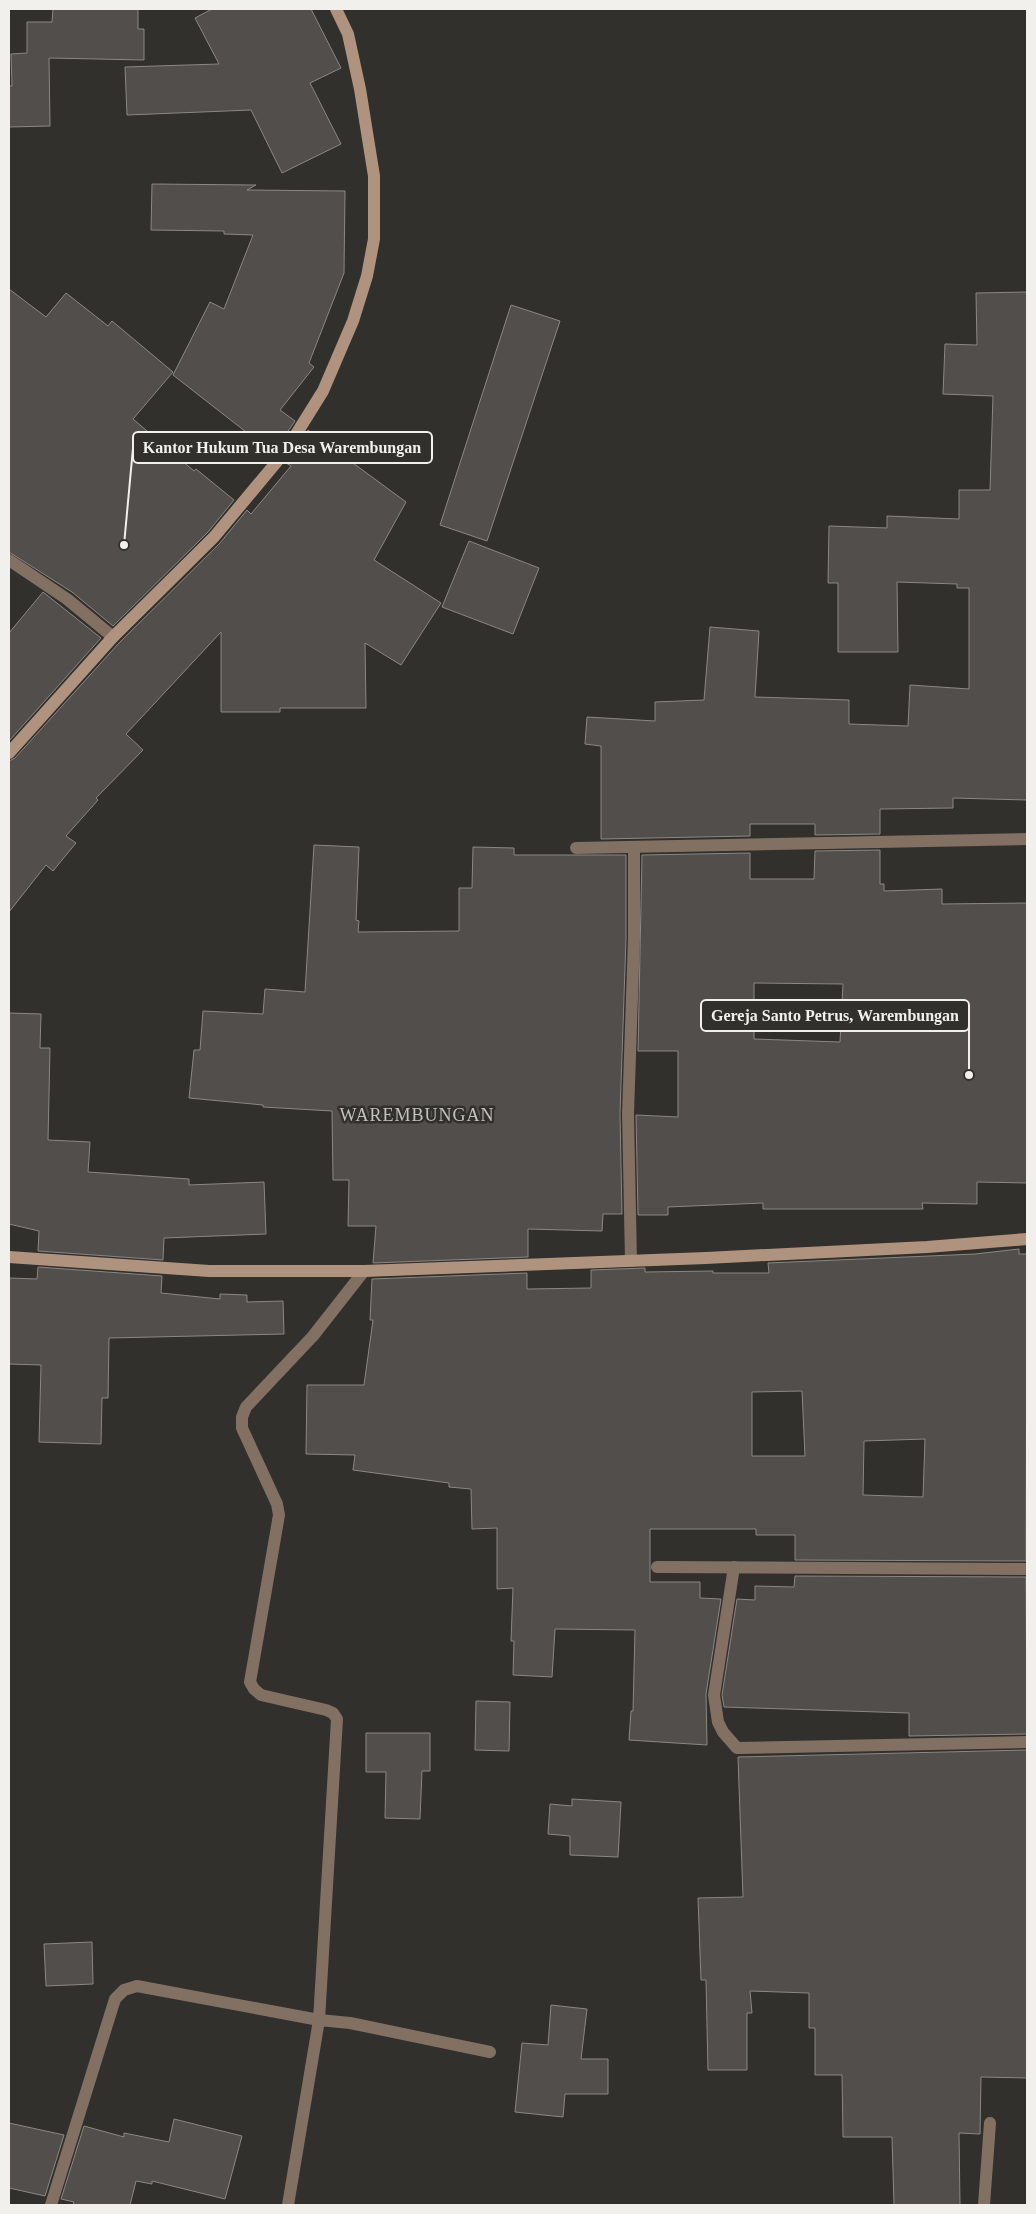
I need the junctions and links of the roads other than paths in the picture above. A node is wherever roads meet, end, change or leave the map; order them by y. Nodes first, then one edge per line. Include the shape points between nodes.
1 (336, 9) edge
2 (9, 560) edge
3 (113, 637) junction
4 (9, 753) edge
5 (1027, 839) edge
6 (634, 847) junction
7 (576, 848) dead end
8 (1027, 1239) edge
9 (9, 1257) edge
10 (631, 1261) junction
11 (364, 1271) junction
12 (657, 1567) dead end
13 (734, 1567) junction
14 (1027, 1569) edge
15 (1027, 1742) edge
16 (319, 2020) junction
17 (490, 2052) dead end
18 (990, 2123) dead end
19 (51, 2205) edge
20 (288, 2205) edge
21 (984, 2205) edge

1 - 3 street via 348,34 374,176 374,240 353,321 322,391 285,452 214,537
2 - 3 street via 67,599
3 - 4 street
5 - 6 street
6 - 7 street
6 - 10 street via 628,1114
8 - 10 street
9 - 11 street via 209,1271
10 - 11 street
11 - 16 street via 313,1336 246,1407 242,1417 242,1428 279,1515 250,1682 262,1695 326,1710 337,1720
12 - 13 street
13 - 14 street
13 - 15 street via 714,1695 718,1722 737,1748
16 - 17 street via 350,2023
16 - 19 street via 137,1986 124,1990 116,1999
16 - 20 street
18 - 21 street

